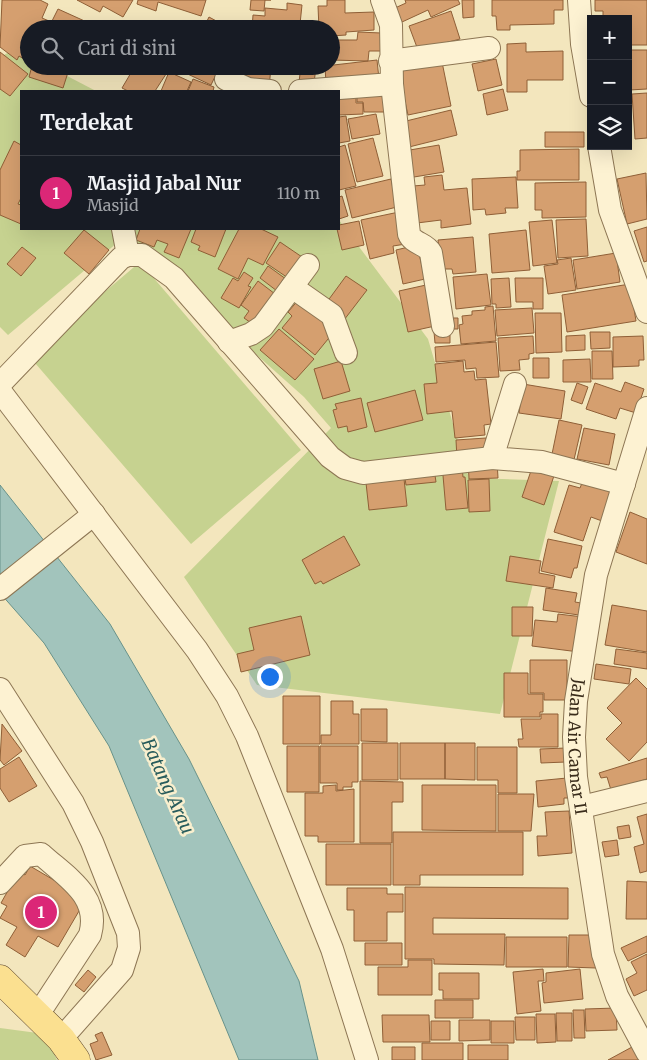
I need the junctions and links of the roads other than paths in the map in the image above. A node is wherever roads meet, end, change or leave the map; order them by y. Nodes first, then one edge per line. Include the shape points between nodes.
1 (382, 0) edge
2 (579, 0) edge
3 (489, 48) dead end
4 (390, 61) junction
5 (587, 73) edge
6 (226, 80) dead end
7 (392, 84) junction
8 (259, 90) edge
9 (313, 90) edge
10 (600, 150) edge
11 (123, 230) edge
12 (128, 255) junction
13 (308, 265) dead end
14 (292, 287) junction
15 (647, 312) edge
16 (443, 326) dead end
17 (229, 342) junction
18 (346, 353) dead end
19 (0, 384) edge
20 (515, 384) dead end
21 (0, 391) edge
22 (646, 417) edge
23 (492, 458) junction
24 (624, 484) junction
25 (94, 514) junction
26 (0, 589) edge
27 (0, 689) edge
28 (647, 791) edge
29 (582, 807) junction
30 (0, 883) edge
31 (0, 979) edge
32 (37, 1016) junction
33 (68, 1049) edge
34 (647, 1052) edge
35 (367, 1060) edge

1 - 4 street via 390,25
2 - 5 street
3 - 4 street
4 - 7 street
6 - 8 street
7 - 9 street
7 - 16 street via 409,234 431,253
10 - 15 street via 610,210
11 - 12 street
12 - 17 street via 147,257 169,273
12 - 19 street via 121,258
13 - 14 street
14 - 17 street via 263,326
14 - 18 street via 332,315
17 - 23 street via 330,457 345,468 363,473
20 - 23 street
21 - 25 street
22 - 24 street, Jalan Air Camar II
23 - 24 street via 542,462
24 - 29 street, Jalan Air Camar II via 596,575 576,701 574,755
25 - 26 street
25 - 35 street via 197,650 237,715 332,949
27 - 33 street via 73,803 128,933 129,948 122,970
28 - 29 street
29 - 34 street, Jalan Air Camar II via 607,968 617,996
30 - 32 street via 25,856 41,854 83,894 92,908 90,935
31 - 32 main road
32 - 33 main road

